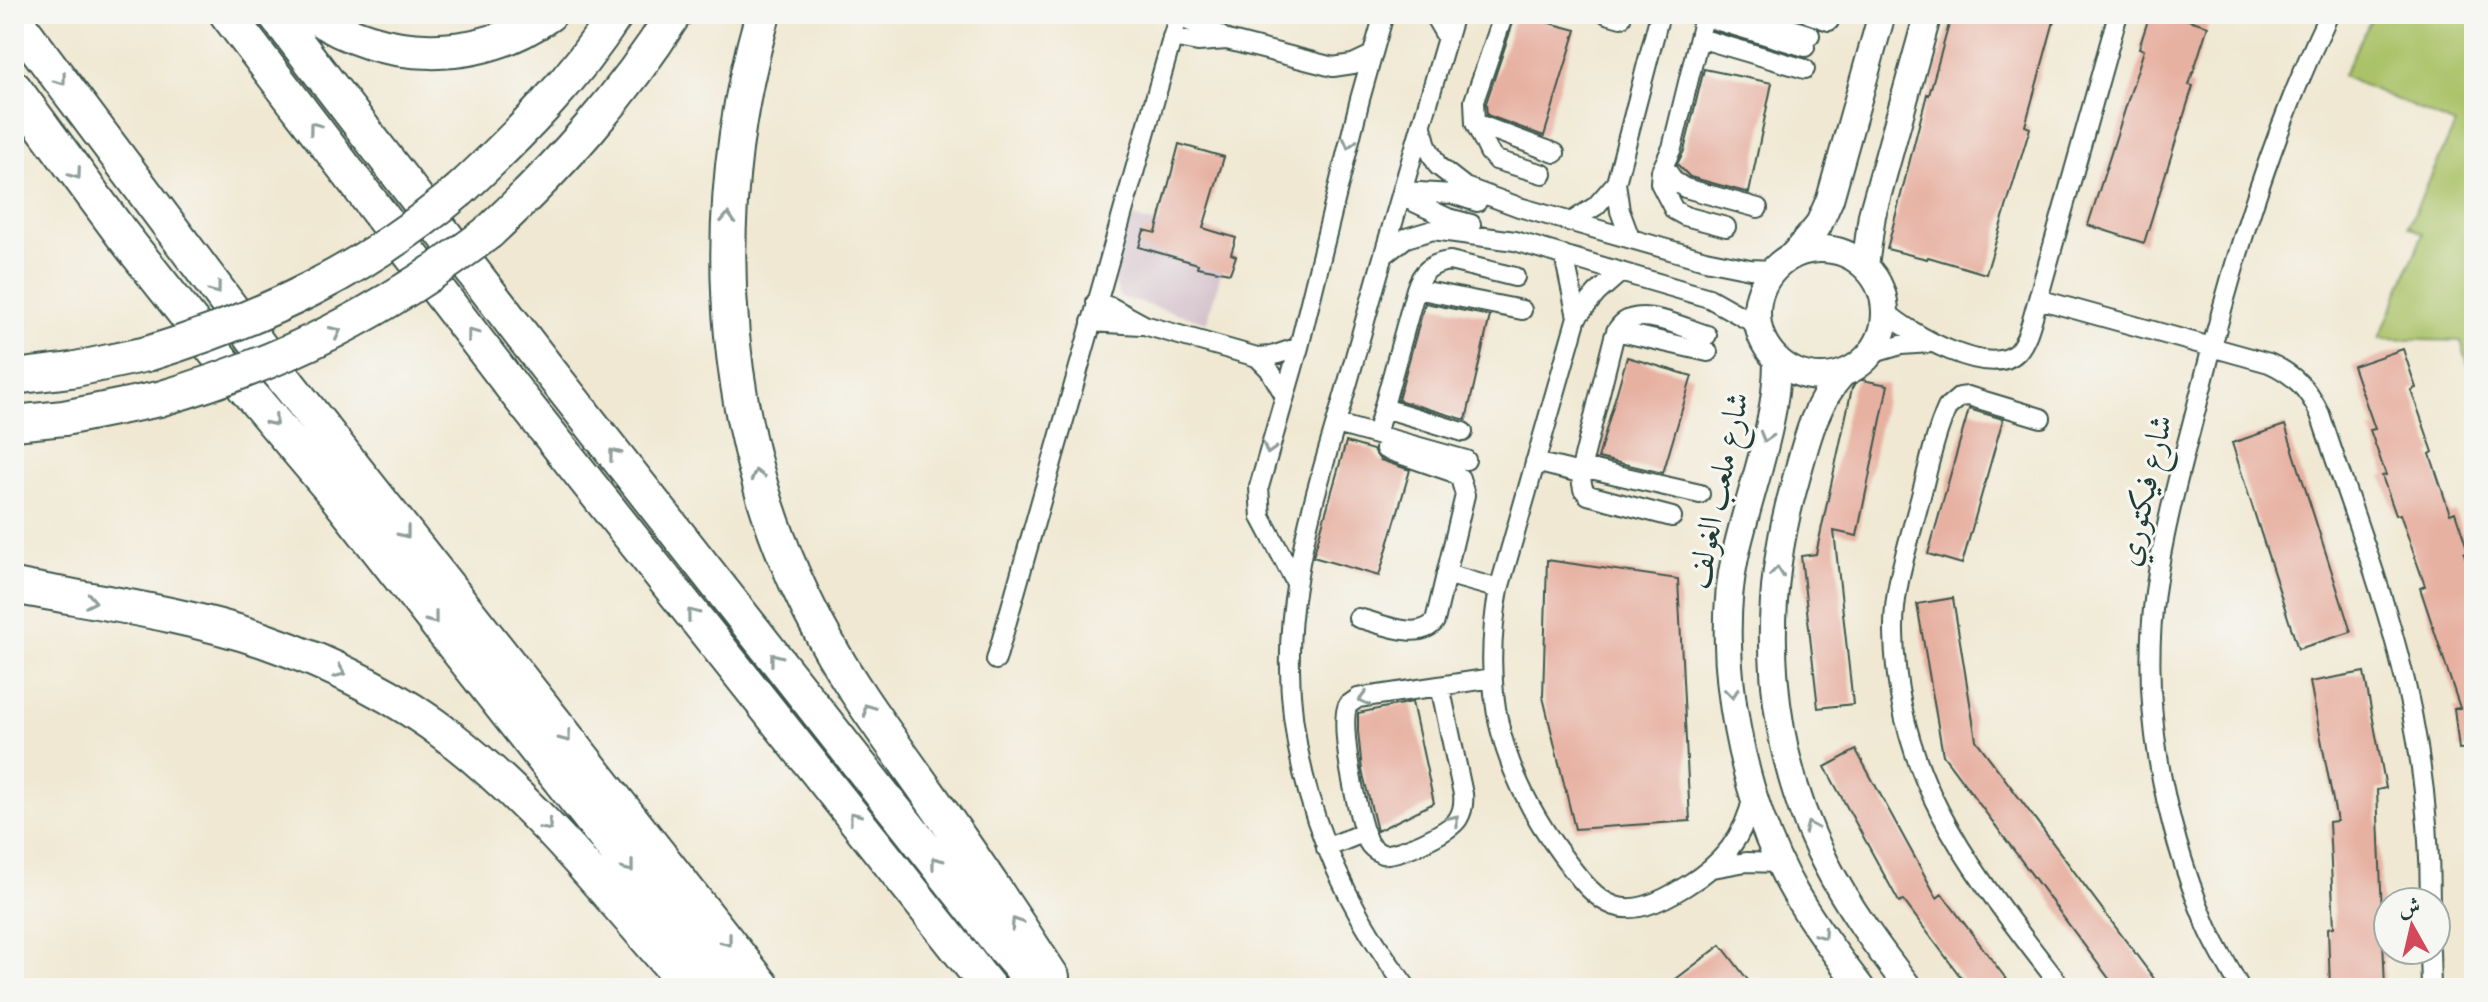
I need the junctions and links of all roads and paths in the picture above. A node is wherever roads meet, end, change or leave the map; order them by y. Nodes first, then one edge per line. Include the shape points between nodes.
1 (227, 14) edge
2 (275, 14) edge
3 (312, 14) edge
4 (549, 14) edge
5 (616, 14) edge
6 (674, 14) edge
7 (763, 14) edge
8 (1384, 14) edge
9 (1433, 14) edge
10 (1454, 14) edge
11 (1504, 14) edge
12 (1660, 14) edge
13 (1747, 14) edge
14 (1809, 14) edge
15 (1882, 14) edge
16 (1928, 14) edge
17 (2118, 14) edge
18 (2329, 14) edge
19 (1178, 16) edge
20 (1699, 16) edge
21 (14, 18) edge
22 (1829, 21) dead end
23 (1172, 37) junction
24 (1447, 38) junction
25 (1699, 38) junction
26 (1227, 40) junction
27 (1372, 55) junction
28 (1333, 67) junction
29 (1805, 69) dead end
30 (14, 88) edge
31 (1360, 99) junction
32 (1475, 123) junction
33 (1421, 124) junction
34 (1555, 153) dead end
35 (1664, 166) junction
36 (1543, 174) dead end
37 (1616, 183) junction
38 (1402, 193) junction
39 (1519, 207) junction
40 (1758, 208) dead end
41 (1571, 222) junction
42 (1726, 227) dead end
43 (1630, 238) junction
44 (1515, 241) junction
45 (1383, 255) junction
46 (1564, 255) junction
47 (1784, 262) junction
48 (1865, 266) junction
49 (1621, 272) junction
50 (1515, 277) dead end
51 (1416, 289) junction
52 (2038, 299) junction
53 (1096, 302) junction
54 (1522, 310) dead end
55 (1886, 312) junction
56 (1577, 317) junction
57 (1091, 322) junction
58 (1144, 325) junction
59 (1757, 325) junction
60 (1708, 343) dead end
61 (1932, 343) junction
62 (2212, 345) junction
63 (1299, 347) junction
64 (1871, 354) junction
65 (1257, 357) junction
66 (1777, 361) junction
67 (1842, 374) junction
68 (14, 377) edge
69 (1285, 396) junction
70 (1384, 408) junction
71 (2041, 418) dead end
72 (14, 423) edge
73 (1337, 424) junction
74 (1463, 432) dead end
75 (1381, 442) junction
76 (1466, 460) dead end
77 (1535, 462) junction
78 (1581, 470) junction
79 (345, 482) junction
80 (1700, 494) dead end
81 (1672, 517) dead end
82 (1446, 574) junction
83 (1296, 583) junction
84 (14, 586) edge
85 (1499, 589) junction
86 (1358, 618) dead end
87 (996, 660) dead end
88 (1493, 678) junction
89 (1440, 686) junction
90 (1754, 794) junction
91 (1365, 832) junction
92 (1326, 848) junction
93 (1779, 863) junction
94 (1713, 868) junction
95 (2429, 886) edge
96 (2430, 966) edge
97 (690, 988) edge
98 (724, 988) edge
99 (764, 988) edge
100 (989, 988) edge
101 (1038, 988) edge
102 (1058, 988) edge
103 (1407, 988) edge
104 (1861, 988) edge
105 (1909, 988) edge
106 (2062, 988) edge
107 (2240, 988) edge
108 (2431, 988) edge

100 -> 1 highway, bridge via 519,396
101 -> 2 highway, bridge via 547,368
3 - 4 highway via 371,43 445,52 494,42
5 - 68 highway, bridge via 546,106 460,190 394,241 306,293 212,334 147,354
72 -> 6 highway, bridge via 159,399 257,368 350,324 422,281 489,232 565,157
102 -> 7 highway via 840,666 792,573 757,475 735,369 727,237 735,141
8 - 27 street
9 - 24 street
10 - 24 street
11 - 32 street via 1474,101
12 - 37 street
13 - 20 street via 1807,41
14 - 22 street
15 - 47 street via 1830,199 1818,226
16 - 48 street via 1872,215
17 - 52 street
18 - 62 street, شارع فيكتوري via 2280,127
19 - 23 street
19 - 26 street
20 - 25 street
21 -> 79 highway, bridge via 209,280
23 - 26 street
23 - 53 street
24 - 33 street
25 - 29 street
25 - 35 street
26 - 28 street
27 - 28 street
27 - 31 street
28 - 31 street
30 -> 79 highway, bridge via 228,368
31 -> 63 street
32 - 34 street
32 - 36 street via 1496,160
33 - 38 street
33 - 39 street via 1432,157 1446,174 1465,187
35 - 40 street via 1685,188
35 - 42 street via 1660,183 1674,210
37 - 41 street via 1596,206
37 - 43 street
38 - 39 street via 1440,192 1497,207
38 - 44 street via 1448,218
38 - 45 street
39 - 41 street
41 - 43 street
43 - 47 street via 1750,269
44 - 45 street via 1433,230 1406,238
44 - 46 street
45 - 73 street
46 - 49 street
46 - 56 street
47 - 48 street via 1812,249 1850,255
47 - 59 street via 1758,296
48 - 55 street via 1880,286
49 - 56 street
49 - 59 street via 1709,298
50 - 51 street via 1440,262 1424,272
51 - 54 street
51 - 70 street
52 - 61 street via 2024,342 2009,358 1987,361
52 - 62 street
53 - 57 street
53 - 58 street
55 - 61 street
55 - 64 street via 1881,338
56 - 77 street
57 - 58 street
57 - 87 street
58 - 65 street
59 - 66 street
60 - 78 street via 1644,316 1631,318 1616,331
61 - 64 street
62 - 95 street via 2286,371 2307,390 2320,414 2398,653 2427,807
62 - 107 street, شارع فيكتوري via 2155,594 2154,714 2160,774 2188,877 2207,927
63 - 65 street
63 - 69 street
64 - 67 street
65 - 69 street
66 - 67 street via 1808,376
66 -> 90 street, شارع ملعب الغولف via 1775,399 1734,561 1729,608 1733,702
105 -> 67 street via 1824,861 1790,772 1775,688 1773,603 1786,518 1819,405
69 -> 83 street via 1258,497 1261,517
70 - 74 street
70 - 75 street
71 - 106 street via 1968,396 1947,408 1899,577 1894,631 1906,725 1939,814 1963,856
73 - 75 street
73 - 83 street
75 - 76 street
75 - 82 street via 1452,472 1464,486
77 - 78 street
77 - 85 street
78 - 80 street
78 - 81 street via 1588,495
79 -> 98 highway
79 -> 99 highway
82 - 85 street
82 - 86 street via 1435,621 1427,630 1415,632
83 - 92 street via 1290,647 1293,718
84 -> 97 highway via 231,630 383,694 451,738 534,812
85 - 88 street
88 - 89 street
88 - 94 street via 1500,731 1520,790 1594,895 1621,908 1637,909 1674,894
89 -> 91 street via 1358,698 1345,710 1351,772
91 -> 89 street via 1375,851 1390,855 1448,829 1459,818 1463,794
90 - 93 street, شارع ملعب الغولف
90 - 94 street via 1736,842
91 - 92 street
92 - 103 street via 1362,923
93 - 94 street
93 -> 104 street, شارع ملعب الغولف
96 - 108 street

